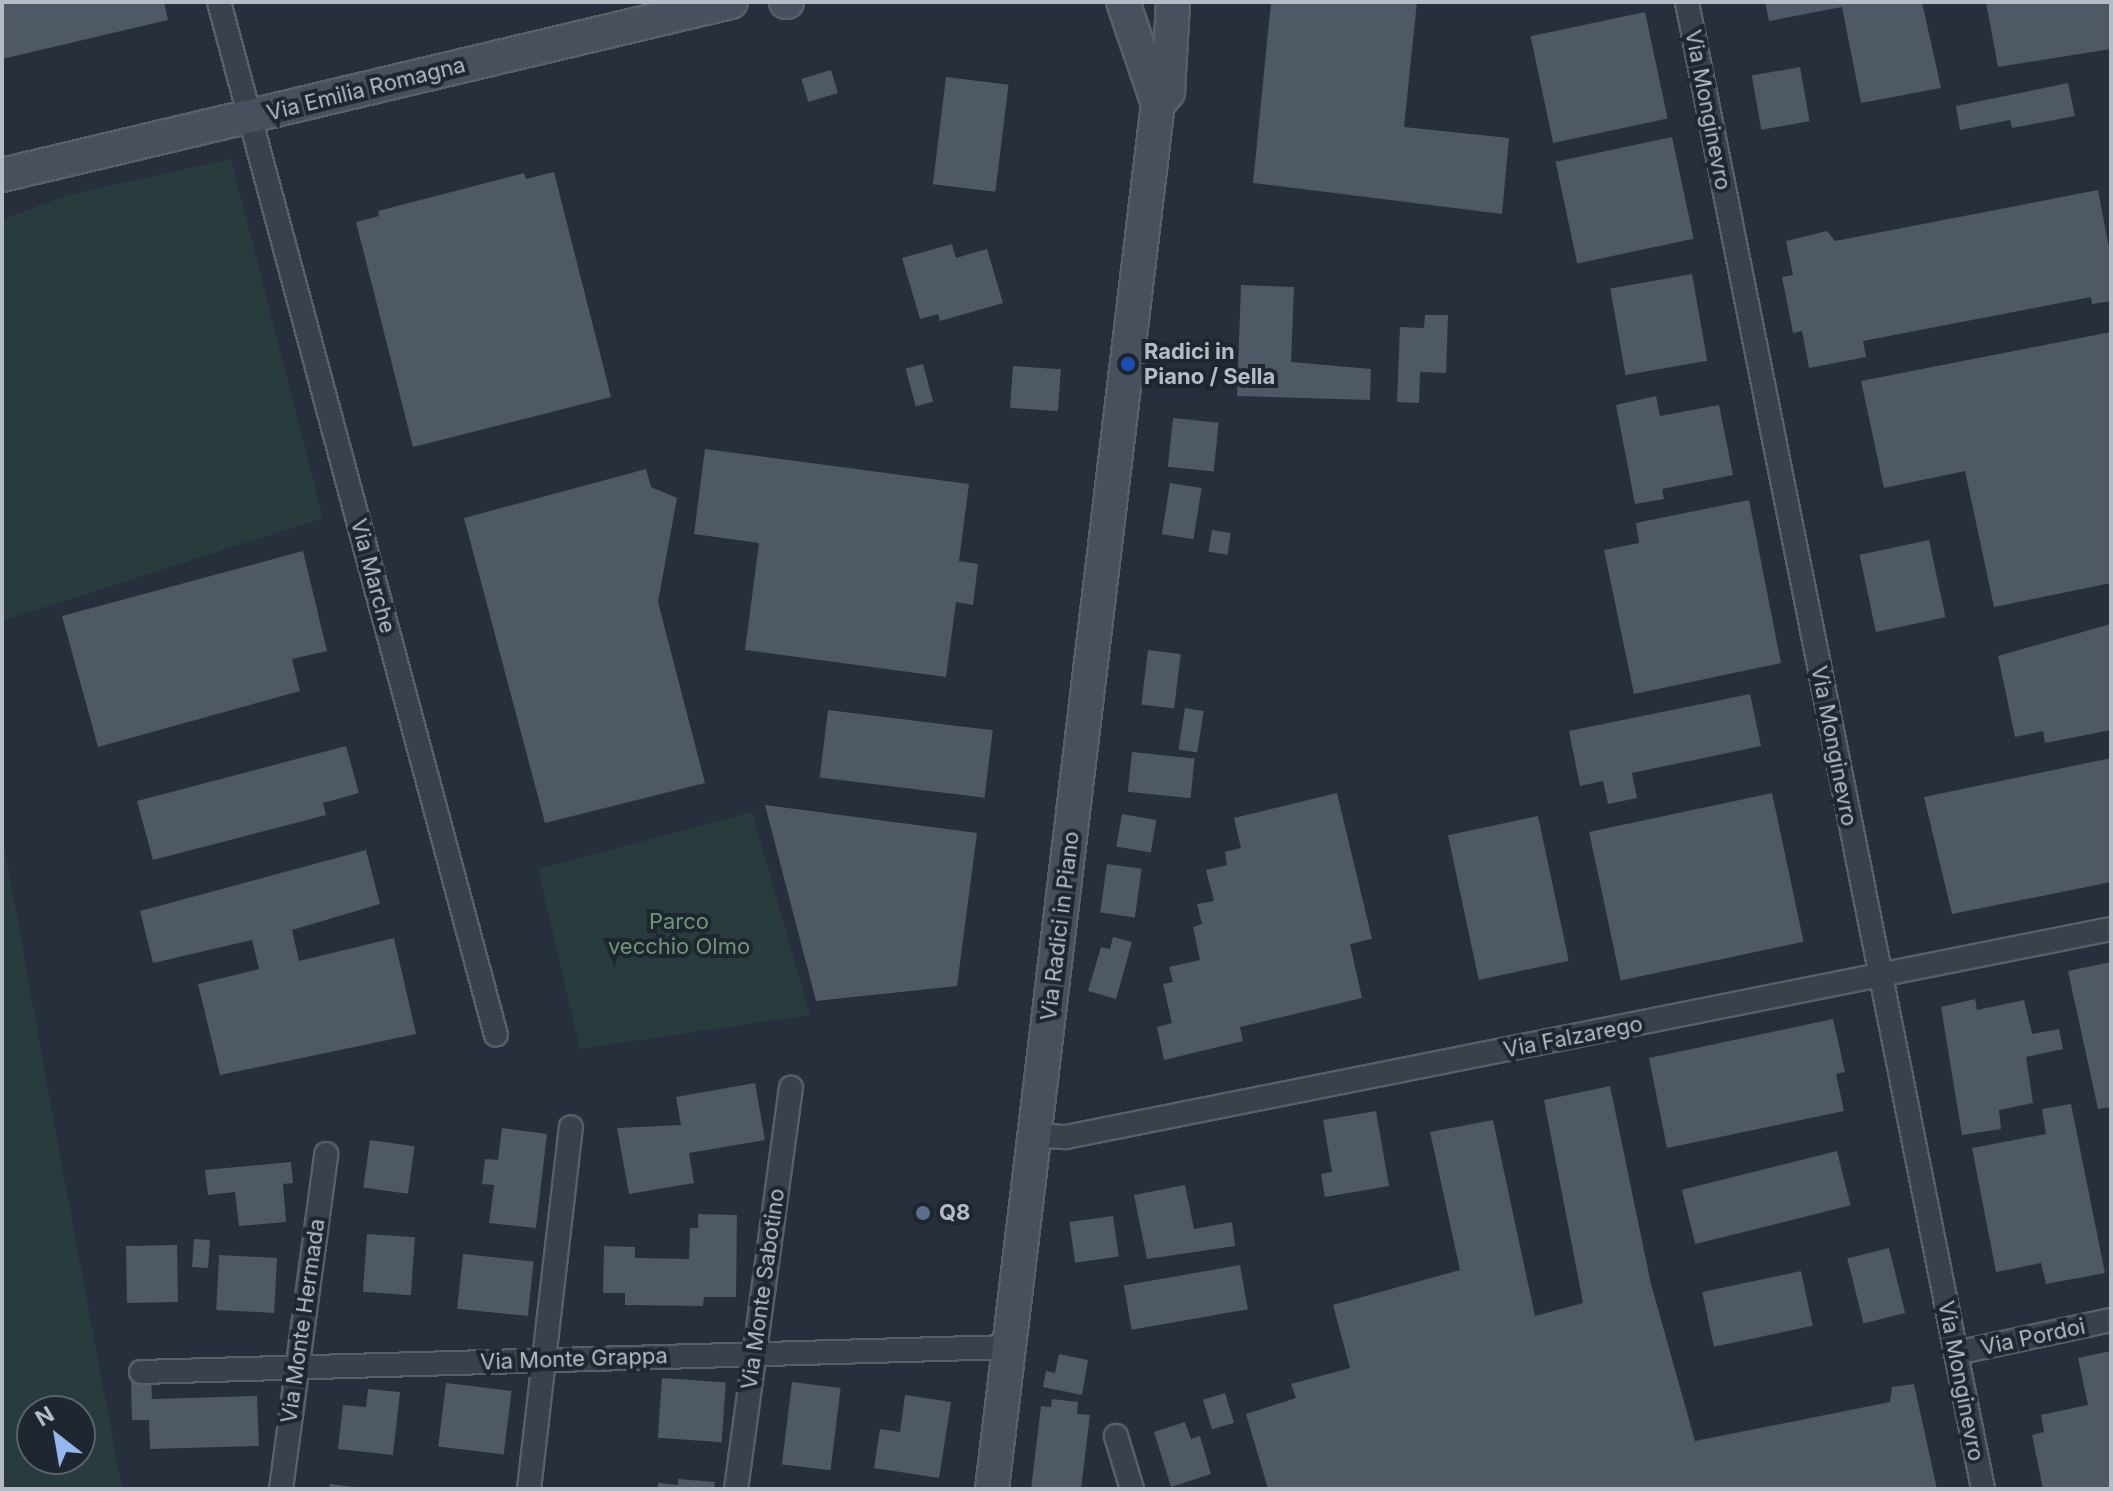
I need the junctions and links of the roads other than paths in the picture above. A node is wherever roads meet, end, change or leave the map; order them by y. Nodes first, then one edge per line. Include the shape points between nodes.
1 (219, 2) edge
2 (731, 2) edge
3 (1123, 2) edge
4 (1173, 2) edge
5 (1687, 2) edge
6 (1158, 104) junction
7 (250, 117) junction
8 (2, 175) edge
9 (2111, 929) edge
10 (1880, 976) junction
11 (496, 1035) dead end
12 (791, 1088) dead end
13 (571, 1127) dead end
14 (1034, 1135) junction
15 (326, 1154) dead end
16 (2111, 1320) edge
17 (1008, 1347) junction
18 (1956, 1353) junction
19 (753, 1354) junction
20 (547, 1360) junction
21 (295, 1367) junction
22 (141, 1372) dead end
23 (1116, 1436) dead end
24 (281, 1489) edge
25 (529, 1489) edge
26 (736, 1489) edge
27 (992, 1489) edge
28 (1132, 1489) edge
29 (1983, 1489) edge

1 - 7 street, Via Marche
2 - 7 street, Via Emilia Romagna
3 - 6 street
4 - 6 street via 1168,92
5 - 10 street, Via Monginevro
6 - 14 street, Via Radici in Piano
7 - 8 street, Via Emilia Romagna
7 - 11 street, Via Marche
9 - 10 street, Via Falzarego
10 - 14 street, Via Falzarego via 1066,1137
10 - 18 street, Via Monginevro
12 - 19 street, Via Monte Sabotino
13 - 20 street
14 - 17 street, Via Radici in Piano
15 - 21 street, Via Monte Hermada
16 - 18 street, Via Pordoi
17 - 19 street, Via Monte Grappa
17 - 27 street, Via Radici in Piano
18 - 29 street, Via Monginevro
19 - 20 street, Via Monte Grappa
19 - 26 street, Via Monte Sabotino
20 - 21 street, Via Monte Grappa
20 - 25 street
21 - 22 street, Via Monte Grappa
21 - 24 street, Via Monte Hermada
23 - 28 street

